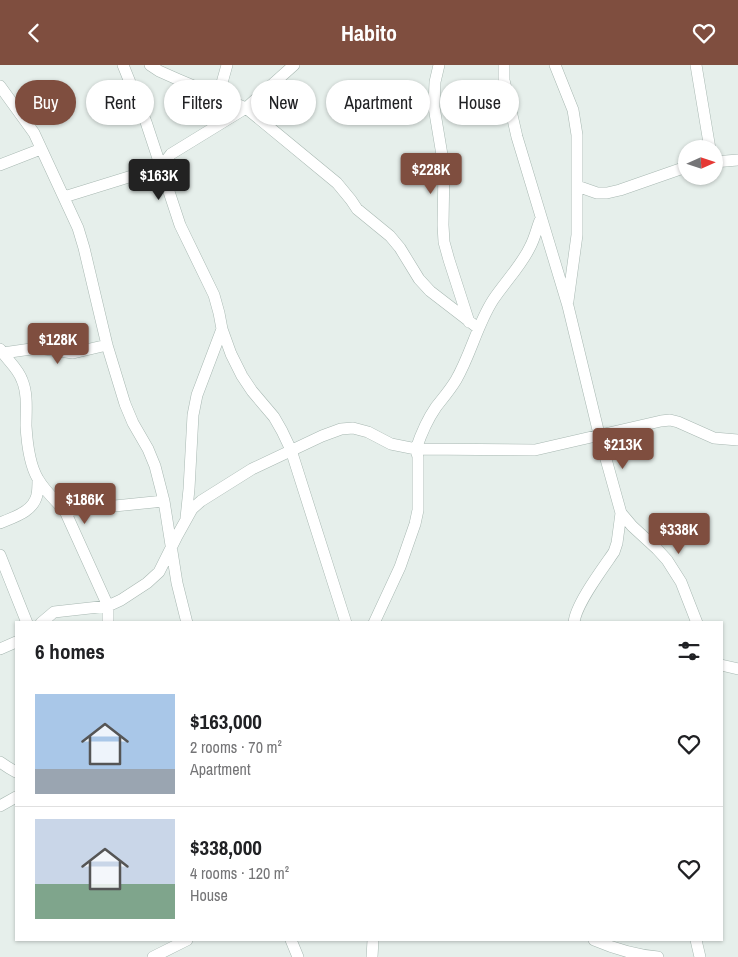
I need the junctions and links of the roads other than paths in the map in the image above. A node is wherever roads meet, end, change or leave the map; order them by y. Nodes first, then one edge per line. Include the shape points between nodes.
1 (124, 65) edge
2 (150, 65) edge
3 (173, 65) edge
4 (228, 65) edge
5 (294, 65) edge
6 (439, 65) edge
7 (504, 65) edge
8 (555, 65) edge
9 (696, 65) edge
10 (177, 79) joint
11 (223, 80) edge
12 (0, 86) edge
13 (241, 106) edge
14 (246, 108) junction
15 (708, 140) edge
16 (41, 149) junction
17 (738, 159) edge
18 (723, 161) edge
19 (0, 165) edge
20 (161, 167) junction
21 (678, 170) edge
22 (577, 186) junction
23 (64, 197) junction
24 (541, 218) junction
25 (568, 306) junction
26 (474, 325) junction
27 (222, 329) junction
28 (107, 345) junction
29 (1, 351) edge
30 (599, 435) junction
31 (738, 440) edge
32 (416, 449) junction
33 (291, 451) junction
34 (38, 479) junction
35 (164, 501) junction
36 (65, 511) junction
37 (621, 513) junction
38 (185, 521) junction
39 (0, 523) edge
40 (171, 547) junction
41 (0, 555) edge
42 (108, 606) junction
43 (26, 621) edge
44 (43, 621) edge
45 (108, 621) edge
46 (186, 621) edge
47 (345, 621) edge
48 (375, 621) edge
49 (574, 621) edge
50 (696, 621) edge
51 (15, 642) edge
52 (0, 649) edge
53 (723, 665) edge
54 (738, 669) edge
55 (0, 761) edge
56 (15, 771) edge
57 (15, 798) edge
58 (0, 806) edge
59 (185, 941) edge
60 (290, 941) edge
61 (290, 941) edge
62 (373, 941) edge
63 (596, 941) edge
64 (696, 941) edge
65 (610, 948) edge
66 (153, 957) edge
67 (289, 957) edge
68 (298, 957) edge
69 (372, 957) edge
70 (658, 957) edge
71 (700, 957) edge

1 - 20 street
2 - 10 street
3 - 10 street
4 - 11 street
5 - 14 street
6 - 26 street via 434,107 444,167 444,242
7 - 24 street via 504,80 517,137
8 - 22 street via 573,110 577,135
9 - 15 street
12 - 16 street via 34,133
13 - 14 street
14 - 20 street via 178,149
14 - 26 street via 337,183 357,209 390,236 430,291
16 - 19 street
16 - 23 street
17 - 18 street
20 - 23 street
20 - 27 street via 180,225 214,295
21 - 22 street via 607,193
22 - 25 street via 577,235
23 - 28 street via 84,248
24 - 25 street
24 - 26 street via 528,251
25 - 30 street
26 - 32 street via 464,364 430,416
27 - 33 street via 242,377 274,417
27 - 38 street via 197,395 193,415
28 - 29 street via 73,353 38,348
28 - 35 street via 133,423 155,466
29 - 34 street via 22,378 26,430
30 - 31 street via 670,420 714,438
30 - 32 street via 535,450
30 - 37 street
32 - 33 street via 391,444 368,431 353,428 322,436
32 - 48 street via 418,510 415,524 400,567
33 - 38 street via 217,490 192,509
33 - 47 street
34 - 36 street
34 - 39 street via 32,506
35 - 36 street
35 - 40 street
36 - 42 street
37 - 49 street via 614,552 581,602
37 - 50 street via 667,560 681,582
38 - 40 street
40 - 42 street via 159,572 148,583
40 - 46 street
41 - 43 street
42 - 44 street via 54,612
42 - 45 street
51 - 52 street
53 - 54 street
55 - 56 street
57 - 58 street
59 - 66 street
60 - 67 street
61 - 68 street
62 - 69 street
63 - 65 street
64 - 71 street
65 - 70 street

